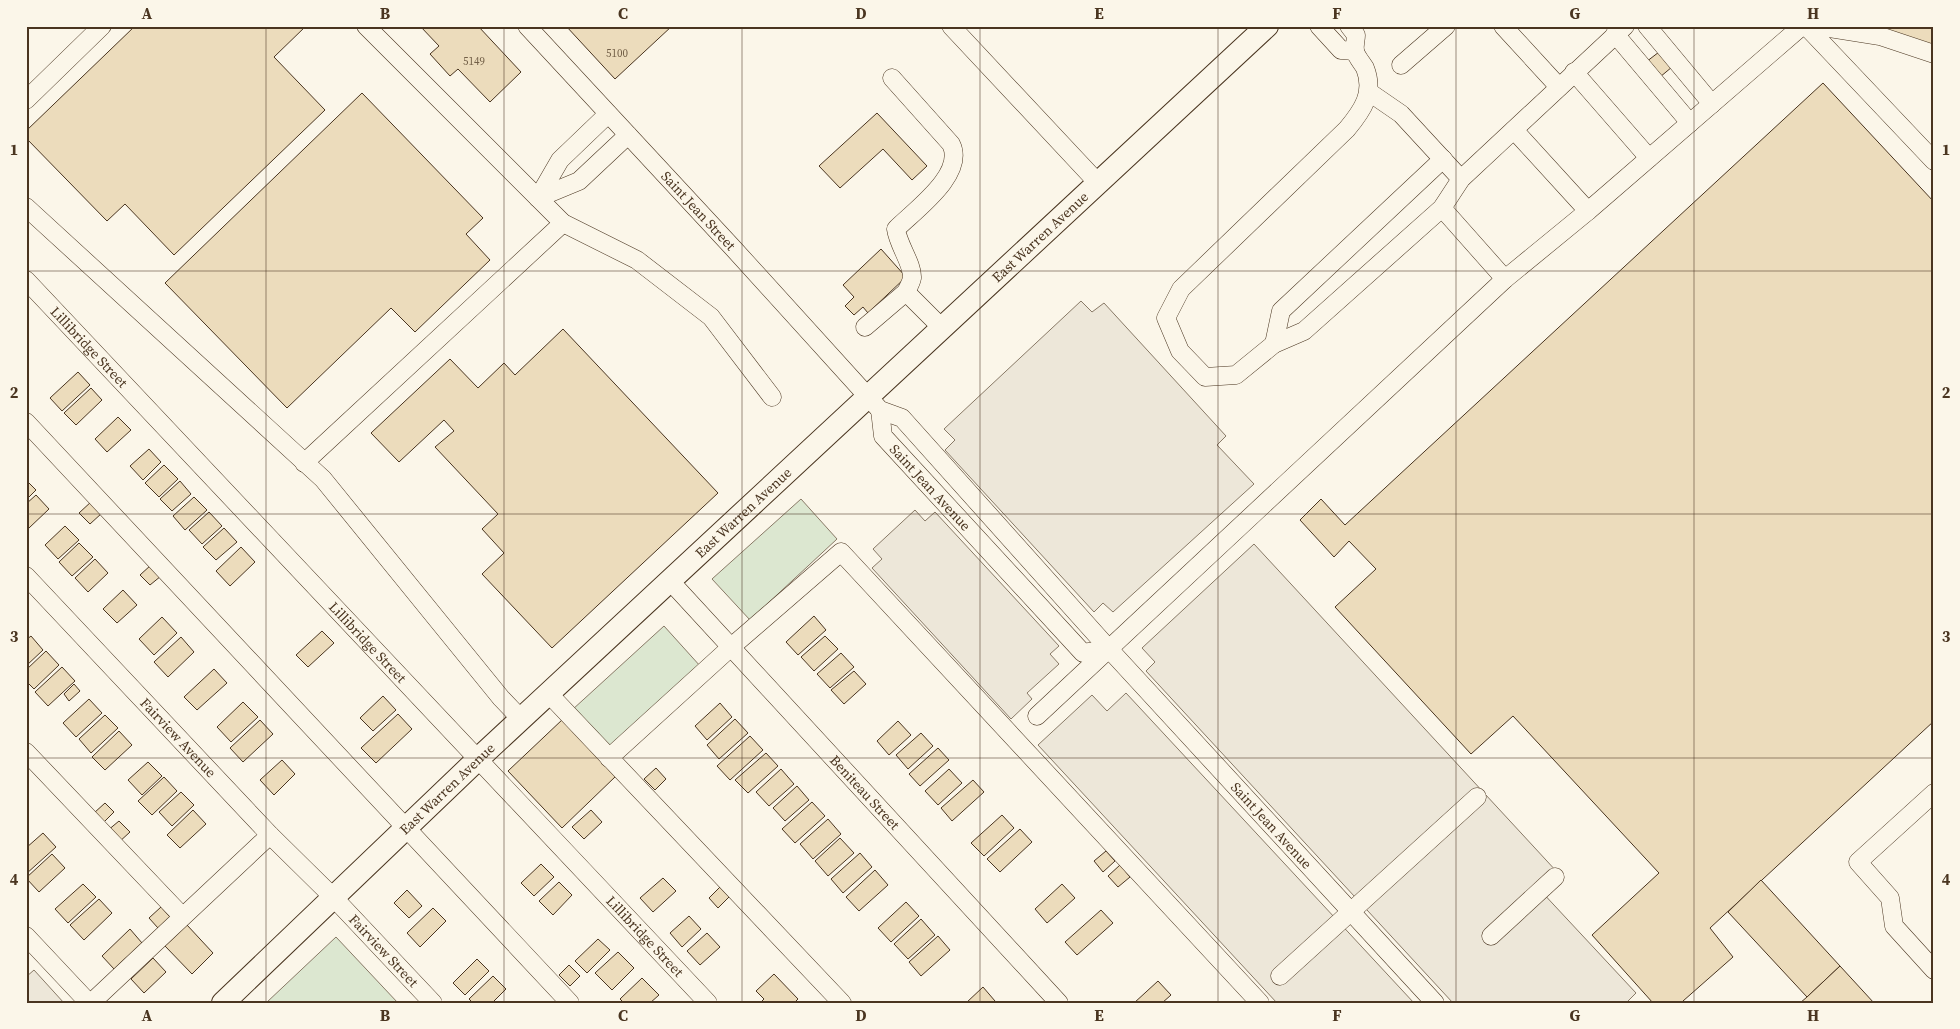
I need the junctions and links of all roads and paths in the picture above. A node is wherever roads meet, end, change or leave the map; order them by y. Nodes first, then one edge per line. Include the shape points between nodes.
1 (102, 26) edge
2 (366, 26) edge
3 (526, 26) edge
4 (951, 26) edge
5 (1267, 26) edge
6 (1319, 26) edge
7 (1348, 26) edge
8 (1446, 26) edge
9 (1503, 26) edge
10 (1647, 26) edge
11 (1802, 26) edge
12 (1806, 26) edge
13 (1817, 26) edge
14 (1620, 30) edge
15 (1355, 51) junction
16 (1934, 54) edge
17 (1401, 66) dead end
18 (1574, 72) junction
19 (892, 78) dead end
20 (1558, 87) junction
21 (1369, 92) junction
22 (26, 100) edge
23 (1712, 104) junction
24 (608, 114) junction
25 (1690, 123) junction
26 (1514, 130) junction
27 (628, 136) junction
28 (1650, 158) junction
29 (1443, 159) junction
30 (1934, 161) edge
31 (1461, 178) junction
32 (1098, 183) junction
33 (538, 198) junction
34 (26, 207) edge
35 (1442, 208) junction
36 (1588, 211) junction
37 (562, 223) junction
38 (1505, 279) junction
39 (26, 280) edge
40 (906, 292) junction
41 (865, 327) dead end
42 (942, 328) junction
43 (1274, 344) junction
44 (772, 397) dead end
45 (874, 403) junction
46 (26, 422) edge
47 (304, 462) junction
48 (26, 576) edge
49 (671, 582) junction
50 (730, 648) junction
51 (1109, 649) junction
52 (549, 694) junction
53 (1037, 716) dead end
54 (522, 719) junction
55 (26, 752) edge
56 (479, 758) junction
57 (609, 758) junction
58 (1934, 792) edge
59 (1478, 797) dead end
60 (406, 828) junction
61 (270, 834) junction
62 (1555, 877) dead end
63 (334, 898) junction
64 (1351, 912) junction
65 (182, 916) junction
66 (26, 936) edge
67 (1491, 936) dead end
68 (1934, 970) edge
69 (1280, 976) dead end
70 (90, 1003) edge
71 (223, 1003) edge
72 (433, 1003) edge
73 (570, 1003) edge
74 (708, 1003) edge
75 (842, 1003) edge
76 (1059, 1003) edge
77 (1260, 1003) edge
78 (1435, 1003) edge

1 - 22 street
2 - 33 street
3 - 24 street, Saint Jean Street
4 - 32 street
5 - 32 main road, East Warren Avenue
6 - 15 street via 1341,50
7 - 15 street via 1356,35
8 - 17 street
9 - 20 street
10 - 23 street
11 - 23 street
12 - 30 street
13 - 16 street via 1880,36
14 - 18 street
14 - 25 street
15 - 21 street via 1365,70
18 - 20 street
18 - 28 street
19 - 40 street via 955,151 954,164 944,182 896,229 912,273
20 - 26 street
21 - 29 street via 1401,114
21 - 43 street via 1366,102 1347,129 1180,289 1166,318 1180,351 1206,377 1236,375
23 - 25 street
24 - 27 street, Saint Jean Street
24 - 33 street via 560,160
25 - 28 street
26 - 31 street
26 - 36 street
27 - 33 street via 579,181
27 - 45 street, Saint Jean Street
28 - 36 street
29 - 31 street
29 - 43 street via 1281,312
31 - 35 street
32 - 42 main road, East Warren Avenue
33 - 37 street
34 - 47 street
35 - 38 street
35 - 43 street via 1304,331
36 - 38 street
37 - 44 street via 637,260 711,317
37 - 47 street
38 - 51 street
39 - 56 street, Lillibridge Street
40 - 41 street
40 - 42 street
42 - 45 main road, East Warren Avenue
45 - 49 main road, East Warren Avenue
45 - 51 street, Saint Jean Avenue via 902,418
45 - 51 street, Saint Jean Avenue via 883,436 1084,654
46 - 60 street
47 - 54 street via 323,479 501,698
48 - 61 street, Fairview Avenue
49 - 50 street, Beniteau Street
49 - 52 main road, East Warren Avenue
50 - 57 street
50 - 76 street, Beniteau Street
50 - 77 street via 841,552
51 - 53 street
51 - 64 street, Saint Jean Avenue
52 - 54 main road, East Warren Avenue
52 - 57 street
54 - 56 main road, East Warren Avenue
55 - 65 street
56 - 60 main road, East Warren Avenue
56 - 74 street, Lillibridge Street
57 - 75 street
58 - 68 street via 1858,862 1890,898 1894,926
59 - 64 street
60 - 63 main road, East Warren Avenue
60 - 73 street
61 - 63 street, Fairview Avenue
61 - 65 street
62 - 67 street
63 - 71 main road, East Warren Avenue
63 - 72 street, Fairview Street
64 - 69 street
64 - 78 street, Saint Jean Avenue
65 - 70 street
66 - 70 street

